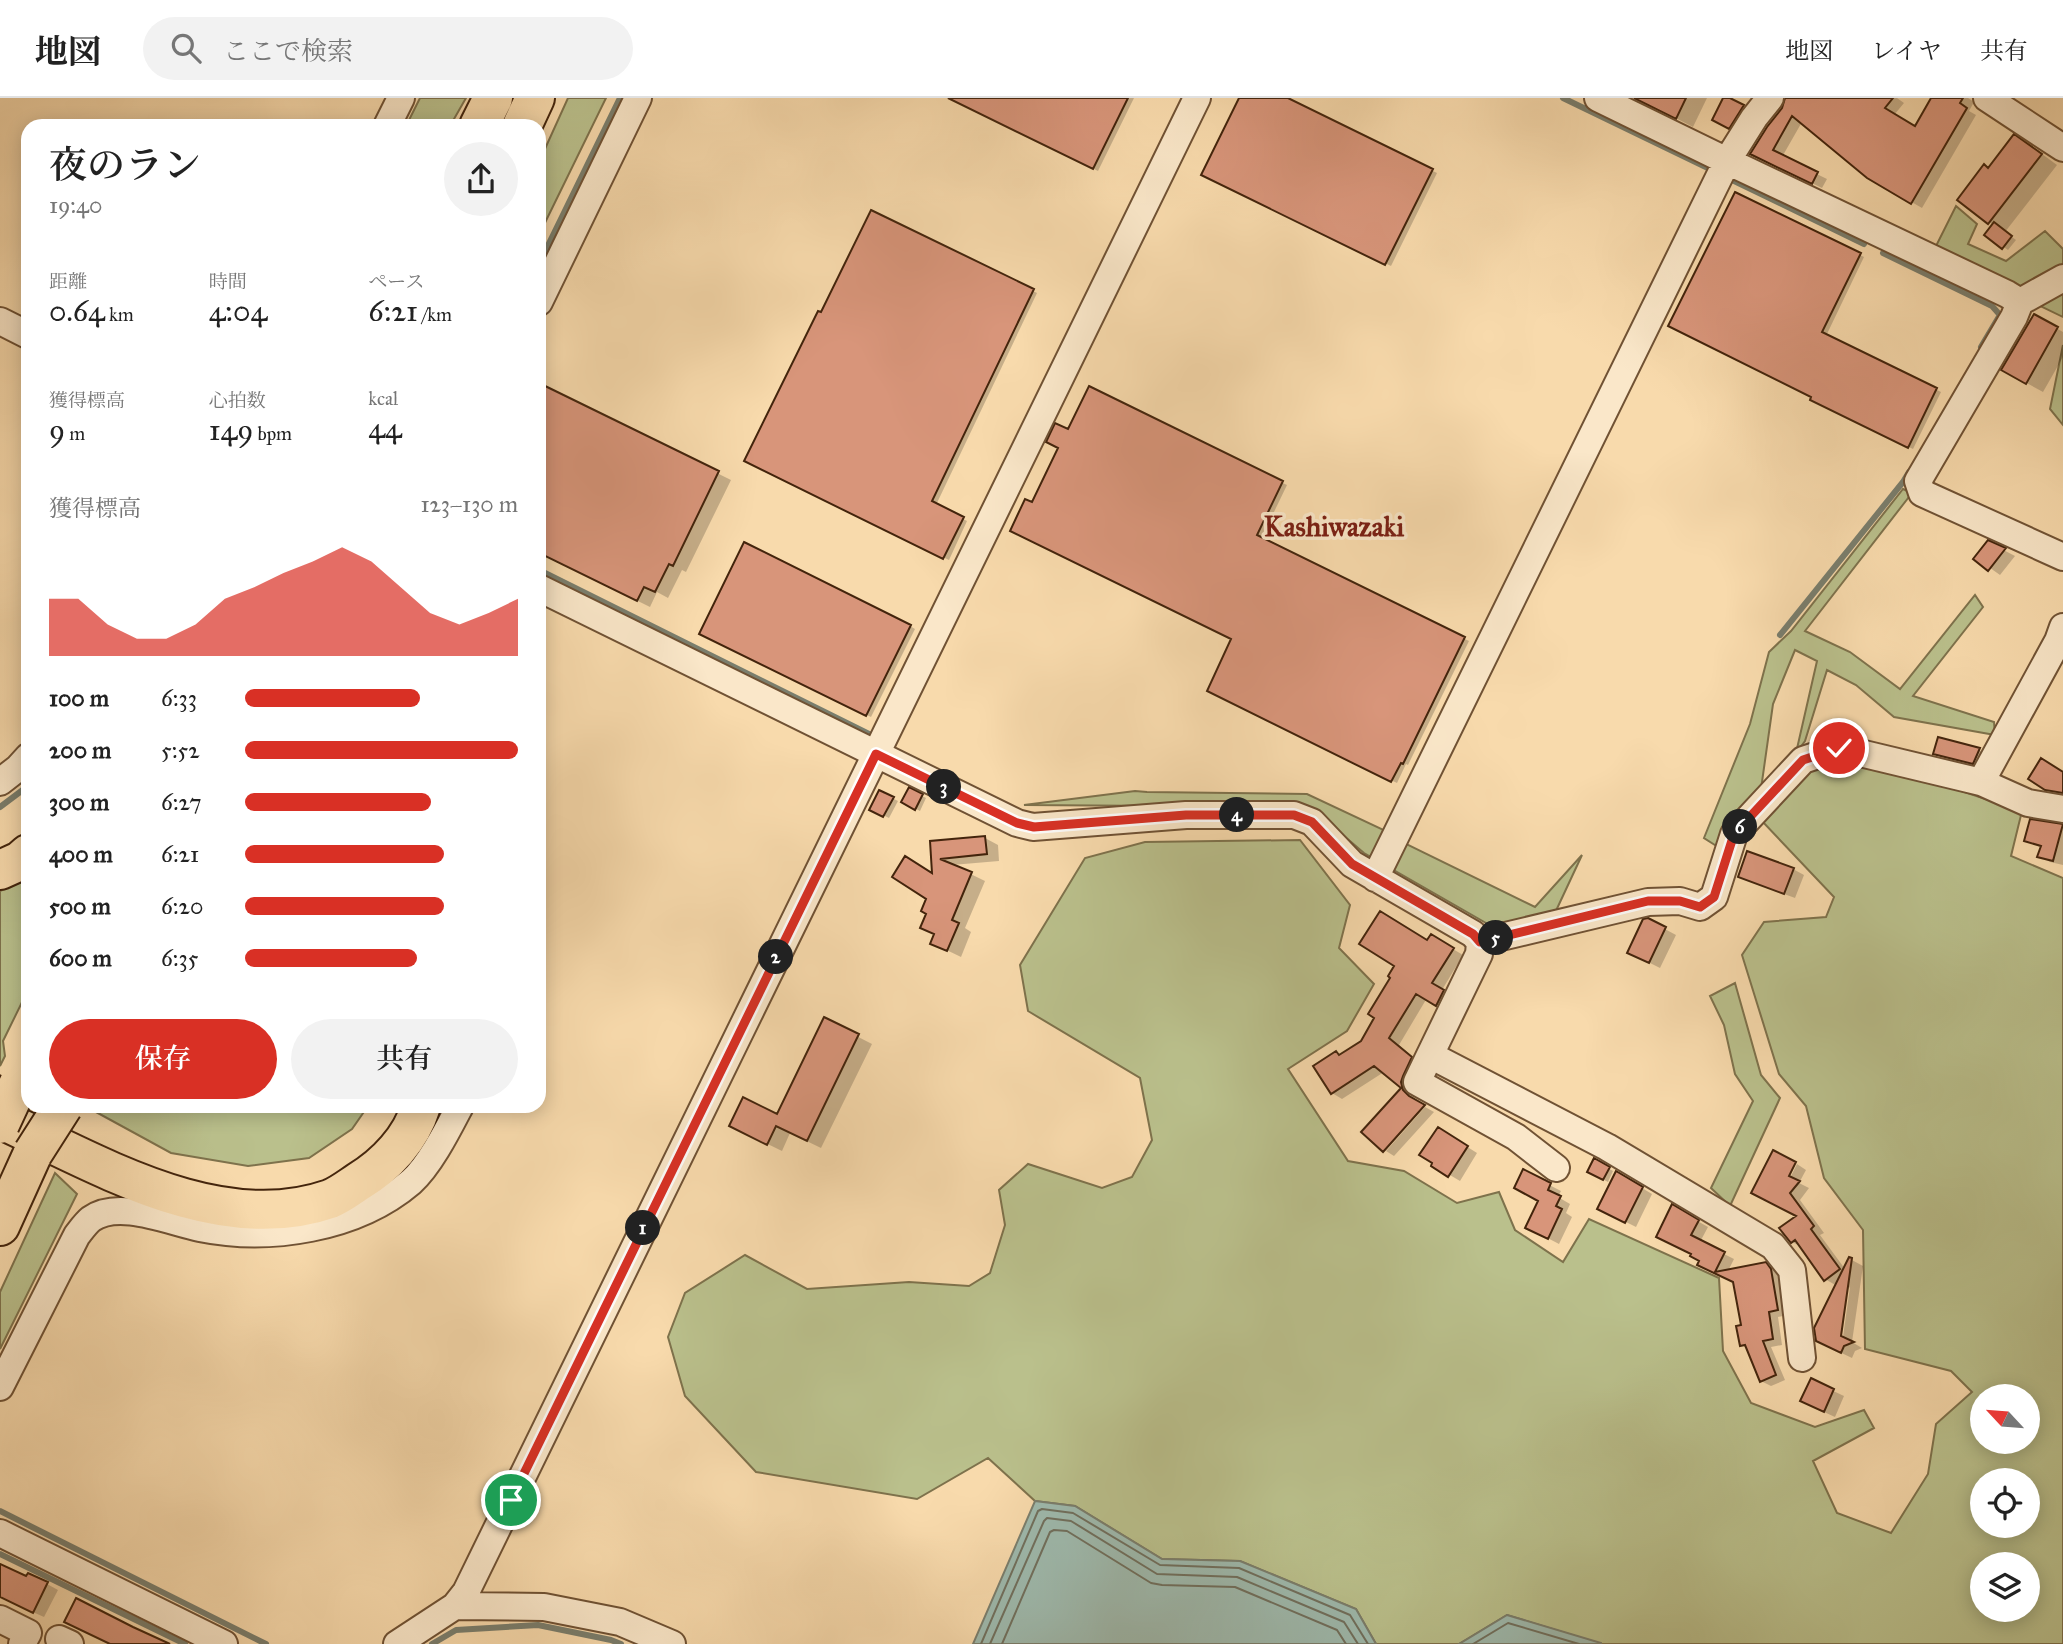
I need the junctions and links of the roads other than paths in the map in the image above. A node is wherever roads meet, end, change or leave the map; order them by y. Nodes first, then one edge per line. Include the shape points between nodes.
1 (401, 98) edge
2 (493, 98) edge
3 (535, 98) edge
4 (542, 98) edge
5 (638, 98) edge
6 (1197, 98) edge
7 (1598, 98) edge
8 (1770, 98) edge
9 (1987, 98) edge
10 (1633, 106) edge
11 (390, 119) edge
12 (482, 119) edge
13 (525, 119) edge
14 (534, 119) edge
15 (2063, 148) edge
16 (1727, 162) junction
17 (2063, 278) edge
18 (546, 288) edge
19 (2020, 302) junction
20 (0, 321) edge
21 (21, 332) edge
22 (2063, 557) edge
23 (546, 591) edge
24 (2063, 627) edge
25 (876, 754) junction
26 (21, 765) edge
27 (0, 782) edge
28 (1981, 782) junction
29 (2063, 809) edge
30 (21, 860) edge
31 (0, 870) edge
32 (1375, 878) junction
33 (1480, 942) junction
34 (1430, 1055) junction
35 (25, 1113) edge
36 (34, 1113) edge
37 (37, 1113) edge
38 (395, 1113) edge
39 (419, 1113) edge
40 (456, 1113) edge
41 (1556, 1168) dead end
42 (0, 1226) edge
43 (1802, 1358) dead end
44 (0, 1387) edge
45 (0, 1533) edge
46 (455, 1606) junction
47 (0, 1619) edge
48 (22, 1644) edge
49 (224, 1644) edge
50 (397, 1644) edge
51 (672, 1644) edge

1 - 11 street
2 - 12 highway
3 - 13 highway
4 - 14 highway
5 - 18 street
6 - 25 street
7 - 10 street
8 - 16 street
9 - 15 street
10 - 16 street
16 - 19 street
16 - 32 street
17 - 19 street
19 - 22 street via 1918,481 1922,493
20 - 21 street
23 - 25 street
24 - 28 street
25 - 32 street via 1034,827 1186,815 1294,815 1312,822 1352,864
25 - 46 street via 472,1580
26 - 27 street
28 - 29 street via 2028,803
28 - 33 street via 1839,748 1803,760 1734,834 1714,897 1700,907 1680,901 1648,901
30 - 31 highway
32 - 33 street
33 - 34 street via 1479,954
34 - 41 street via 1417,1082 1516,1137
34 - 43 street via 1607,1147 1773,1246 1792,1270
35 - 42 highway
36 - 39 highway via 146,1187 212,1205 254,1209 292,1208 332,1198 393,1155
37 - 38 highway via 145,1163 195,1181 243,1189 288,1187 345,1169 383,1136
40 - 44 street via 413,1180 379,1205 320,1227 265,1234 202,1228 134,1211 92,1218 77,1235
45 - 49 street
46 - 50 street
46 - 51 street via 544,1607 620,1622
47 - 48 street via 28,1633

